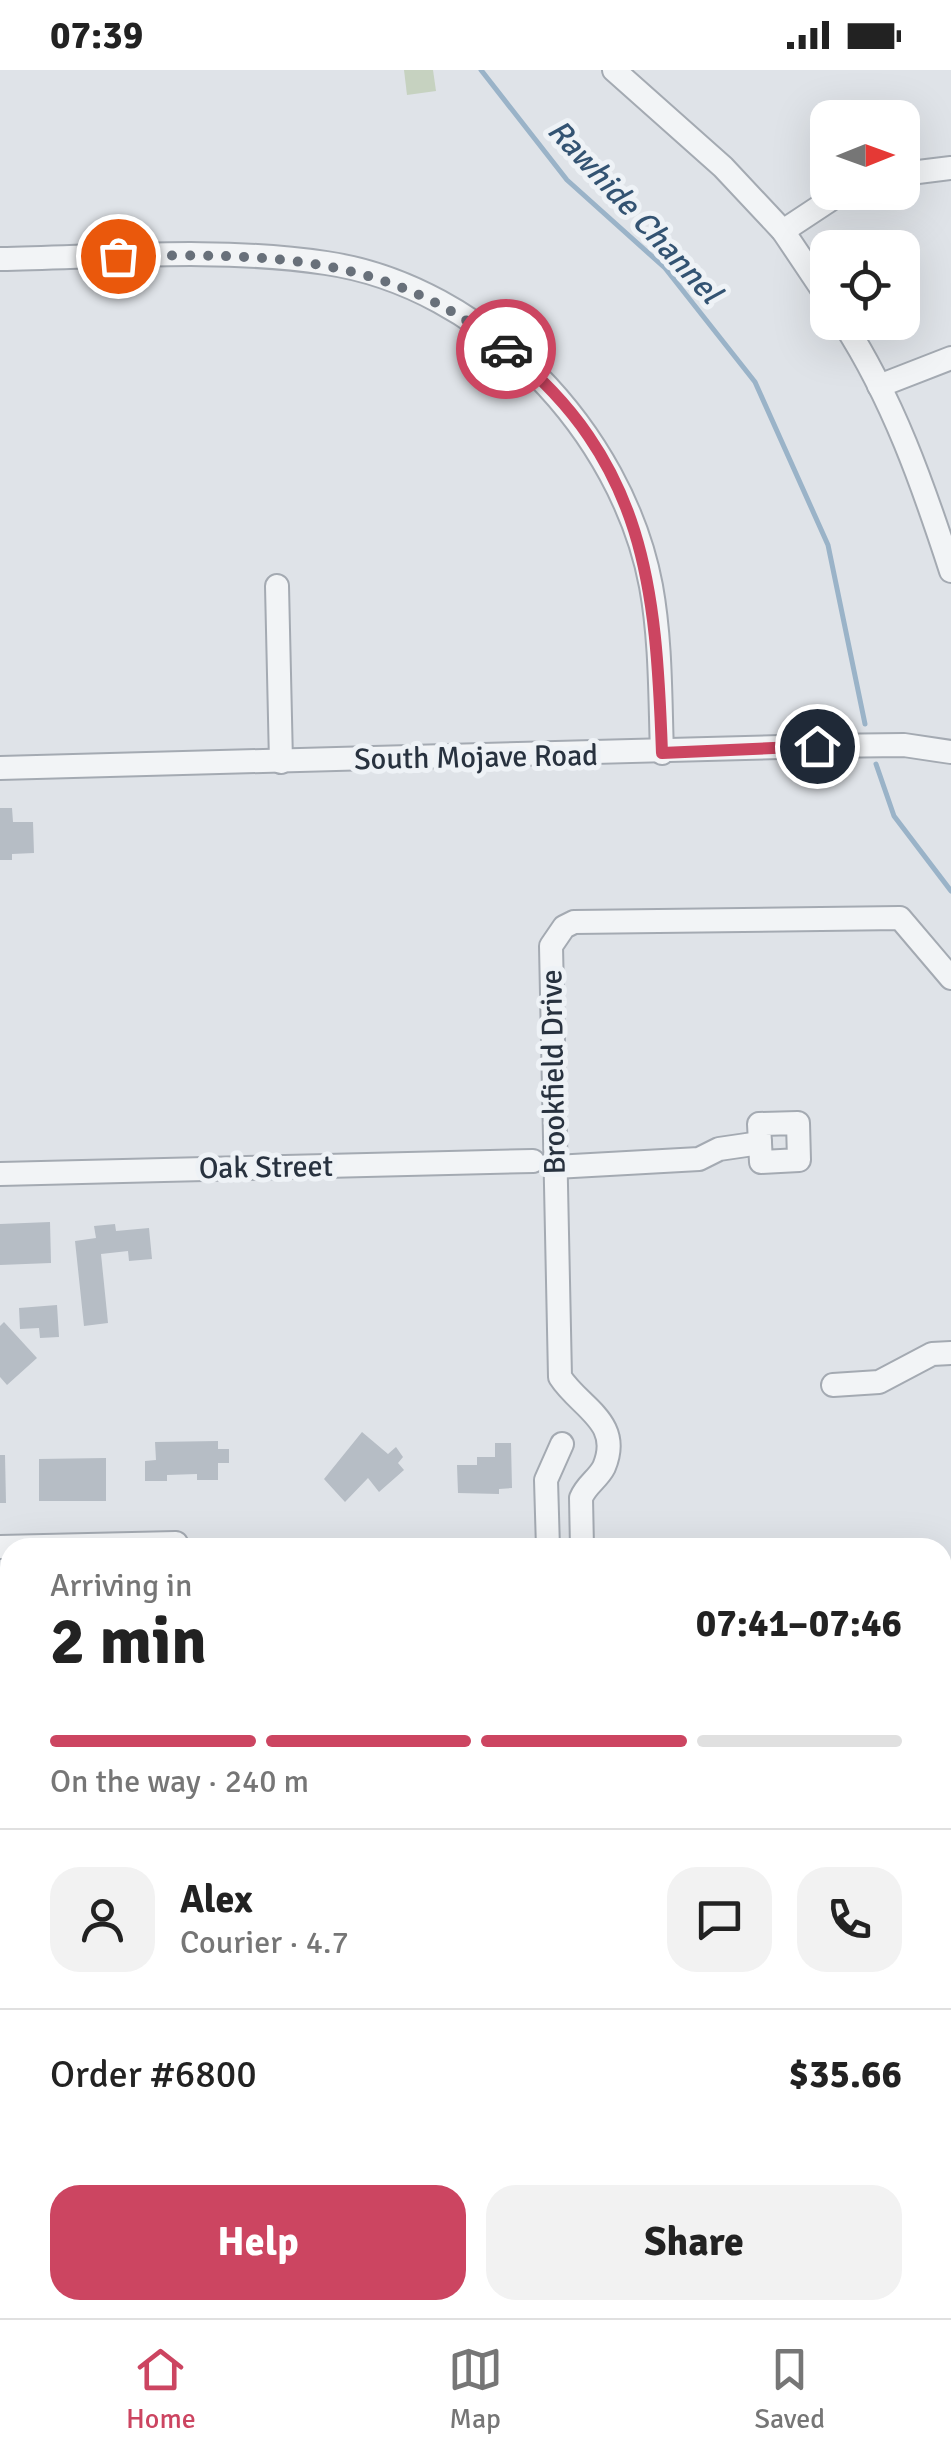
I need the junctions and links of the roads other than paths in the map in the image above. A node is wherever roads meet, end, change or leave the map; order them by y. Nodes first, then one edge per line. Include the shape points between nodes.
1 (614, 70) edge
2 (951, 168) edge
3 (920, 172) edge
4 (815, 210) edge
5 (783, 231) junction
6 (0, 259) edge
7 (810, 271) edge
8 (853, 340) edge
9 (951, 358) edge
10 (879, 386) junction
11 (951, 571) edge
12 (277, 586) dead end
13 (951, 752) edge
14 (662, 753) junction
15 (281, 762) junction
16 (0, 768) edge
17 (951, 978) edge
18 (760, 1143) dead end
19 (544, 1164) junction
20 (0, 1174) edge
21 (951, 1353) edge
22 (833, 1385) dead end
23 (562, 1444) dead end
24 (548, 1538) edge
25 (582, 1538) edge

1 - 5 street
2 - 3 street
4 - 5 street
5 - 7 street
6 - 14 street via 237,254 330,264 398,284 484,332 554,393 617,486 651,585
8 - 10 street
9 - 10 street
10 - 11 street via 917,467
12 - 15 street
13 - 14 street, South Mojave Road via 904,745
14 - 15 street, South Mojave Road
15 - 16 street, South Mojave Road
17 - 19 street, Brookfield Drive via 900,918 574,922 551,946
18 - 19 street, Oak Street via 699,1159
19 - 20 street, Oak Street
19 - 25 street, Brookfield Drive via 560,1377 608,1430 605,1464 581,1498
21 - 22 street via 932,1354 879,1382
23 - 24 street via 546,1480

